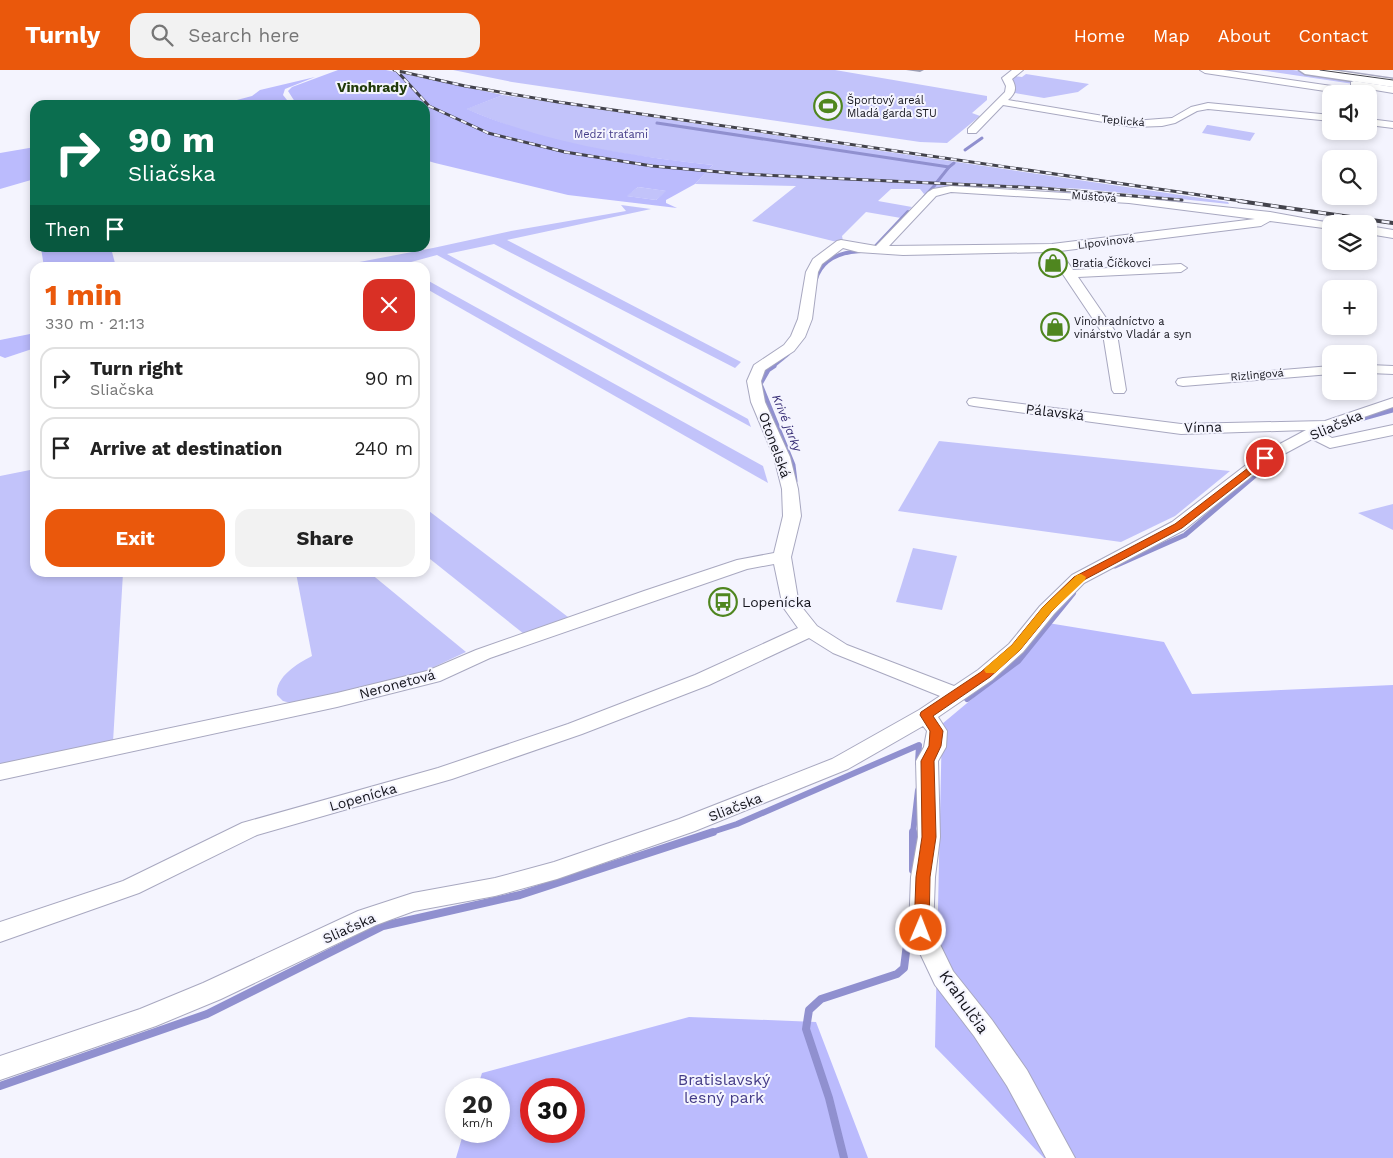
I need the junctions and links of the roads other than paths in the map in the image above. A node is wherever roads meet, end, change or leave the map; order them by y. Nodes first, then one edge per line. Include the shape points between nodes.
1 (1018, 70) edge
2 (1205, 70) edge
3 (1253, 70) edge
4 (1305, 70) edge
5 (1346, 70) edge
6 (1374, 72) edge
7 (1393, 77) edge
8 (1393, 83) edge
9 (1322, 87) edge
10 (1393, 90) edge
11 (1377, 96) edge
12 (1393, 98) edge
13 (1002, 102) junction
14 (1322, 117) edge
15 (1377, 123) edge
16 (1393, 125) edge
17 (972, 131) dead end
18 (1270, 216) junction
19 (1322, 224) edge
20 (1377, 231) edge
21 (1393, 234) edge
22 (841, 244) joint
23 (1052, 248) junction
24 (880, 249) junction
25 (1181, 268) dead end
26 (1070, 274) junction
27 (1377, 369) edge
28 (1393, 370) edge
29 (1322, 371) edge
30 (1183, 382) dead end
31 (1119, 390) dead end
32 (974, 402) dead end
33 (1393, 402) edge
34 (1137, 422) joint
35 (1330, 424) junction
36 (1393, 430) edge
37 (1312, 433) junction
38 (782, 557) junction
39 (810, 630) junction
40 (958, 695) junction
41 (926, 715) junction
42 (0, 772) edge
43 (0, 932) edge
44 (0, 1068) edge
45 (1061, 1158) edge

1 - 13 street via 1007,78 1010,93
2 - 9 street
3 - 10 street
4 - 8 main road
5 - 6 main road
6 - 7 main road
11 - 12 street
13 - 14 street, Teplická via 1129,124 1162,123 1208,106
13 - 17 street
15 - 16 street
18 - 19 street, Muštová
18 - 23 street, Lipovinová via 1261,222
18 - 24 street, Muštová via 1129,200 951,189 932,194
20 - 21 street
22 - 24 street, Lipovinová
22 - 38 street, Otonelská via 817,262 812,272 805,319 798,337 789,348 759,368 754,381 758,402 782,457 790,489 792,516
23 - 24 street, Lipovinová
23 - 26 street
25 - 26 street
26 - 31 street via 1110,334
27 - 28 street
29 - 30 street, Rizlingová
32 - 34 street, Pálavská
33 - 35 street, Sliačska
34 - 35 street, Vínna via 1181,428
35 - 37 street, Sliačska
36 - 37 street via 1330,443
37 - 40 street, Sliačska via 1265,458 1178,526 1078,579 1016,648
38 - 39 street, Otonelská via 792,608
38 - 42 street, Neronetová via 743,564 651,595 483,654 433,676 337,700
39 - 40 street, Otonelská via 840,649
39 - 43 street, Lopenícka via 702,680 575,728 444,774 250,829 131,887
40 - 41 street, Sliačska
41 - 44 street, Sliačska via 840,764 687,825 530,878 413,902 367,918 172,1008
41 - 45 street, Krahulčia via 937,731 935,746 927,761 929,837 923,877 921,930 944,978 1017,1078

